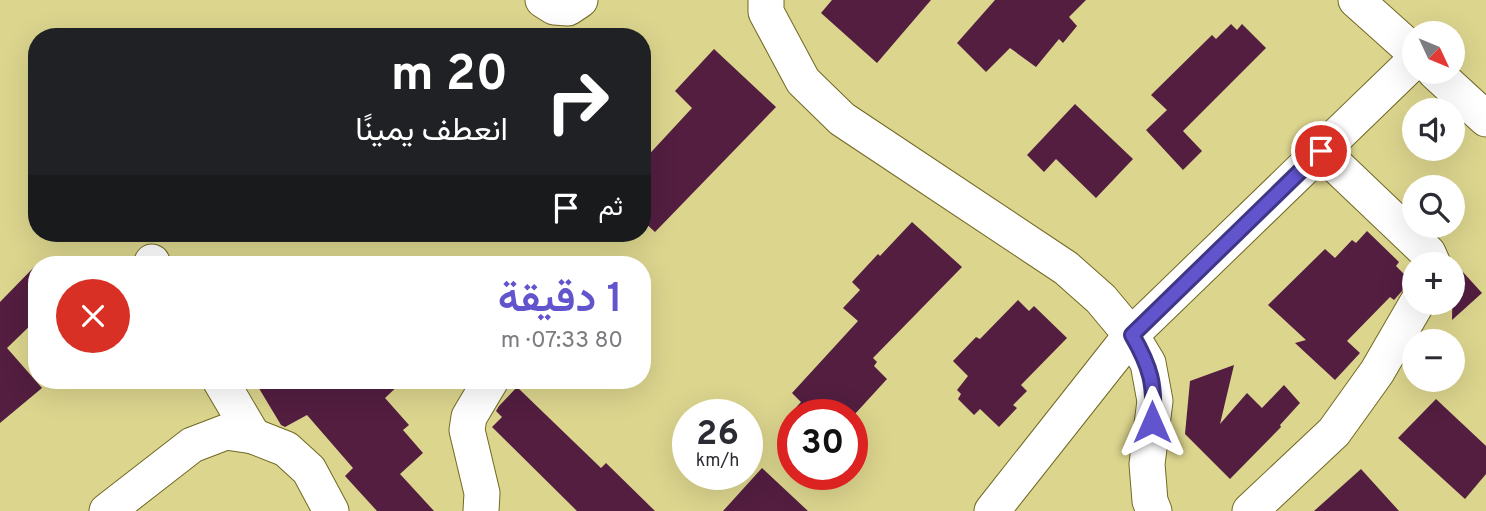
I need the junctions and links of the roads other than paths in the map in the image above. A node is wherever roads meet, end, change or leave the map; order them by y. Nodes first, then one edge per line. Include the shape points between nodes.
1 (544, 0) edge
2 (580, 0) edge
3 (765, 0) edge
4 (1356, 0) edge
5 (1402, 41) edge
6 (1402, 73) edge
7 (1448, 84) edge
8 (1486, 119) edge
9 (1321, 151) junction
10 (1427, 252) edge
11 (1410, 315) edge
12 (1132, 335) junction
13 (225, 389) edge
14 (486, 389) edge
15 (253, 436) junction
16 (107, 511) edge
17 (331, 511) edge
18 (481, 511) edge
19 (992, 511) edge
20 (1154, 511) edge
21 (1250, 511) edge

1 - 2 street via 568,8
3 - 12 street via 766,12 803,81 842,118 1066,268
4 - 5 street
6 - 9 street
7 - 8 street
9 - 10 street
9 - 12 street
11 - 21 street via 1334,432
12 - 19 street
12 - 20 street via 1148,363 1154,401 1147,464
13 - 15 street
14 - 18 street via 469,417 467,430 482,493
15 - 16 street via 226,432 192,445
15 - 17 street via 286,449 309,470

